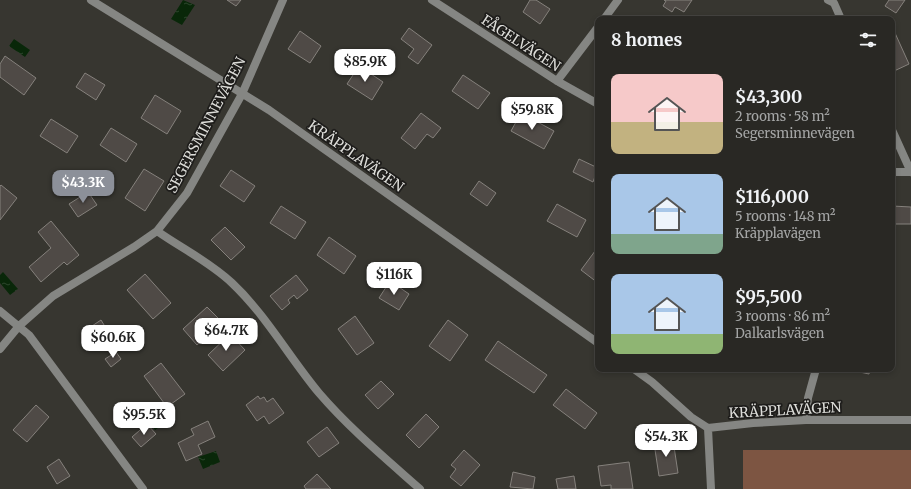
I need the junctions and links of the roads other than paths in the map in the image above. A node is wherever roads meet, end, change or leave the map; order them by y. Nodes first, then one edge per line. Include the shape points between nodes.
1 (91, 0) edge
2 (283, 0) edge
3 (432, 0) edge
4 (618, 0) edge
5 (833, 1) edge
6 (606, 16) edge
7 (840, 16) edge
8 (595, 31) edge
9 (557, 82) junction
10 (242, 94) junction
11 (595, 102) edge
12 (895, 137) edge
13 (895, 172) edge
14 (911, 172) edge
15 (157, 231) junction
16 (0, 311) edge
17 (19, 326) junction
18 (595, 341) edge
19 (0, 349) edge
20 (638, 372) edge
21 (815, 372) edge
22 (806, 420) junction
23 (911, 420) edge
24 (708, 428) junction
25 (143, 489) edge
26 (420, 489) edge
27 (710, 489) edge

1 - 10 street, KRÄPPLAVÄGEN
2 - 10 street, SEGERSMINNEVÄGEN
3 - 9 street, FÅGELVÄGEN
4 - 6 street
5 - 7 street
8 - 9 street
9 - 11 street, FÅGELVÄGEN
10 - 15 street, SEGERSMINNEVÄGEN via 187,193
10 - 18 street, KRÄPPLAVÄGEN via 269,110
12 - 14 street
13 - 14 street
15 - 17 street, SEGERSMINNEVÄGEN via 53,296
15 - 26 street via 233,283 270,325 319,392 363,439
16 - 17 street
17 - 19 street, SEGERSMINNEVÄGEN
17 - 25 street via 29,335
20 - 24 street via 691,417
21 - 22 street via 808,398
22 - 23 street, KRÄPPLAVÄGEN
22 - 24 street, KRÄPPLAVÄGEN
24 - 27 street

